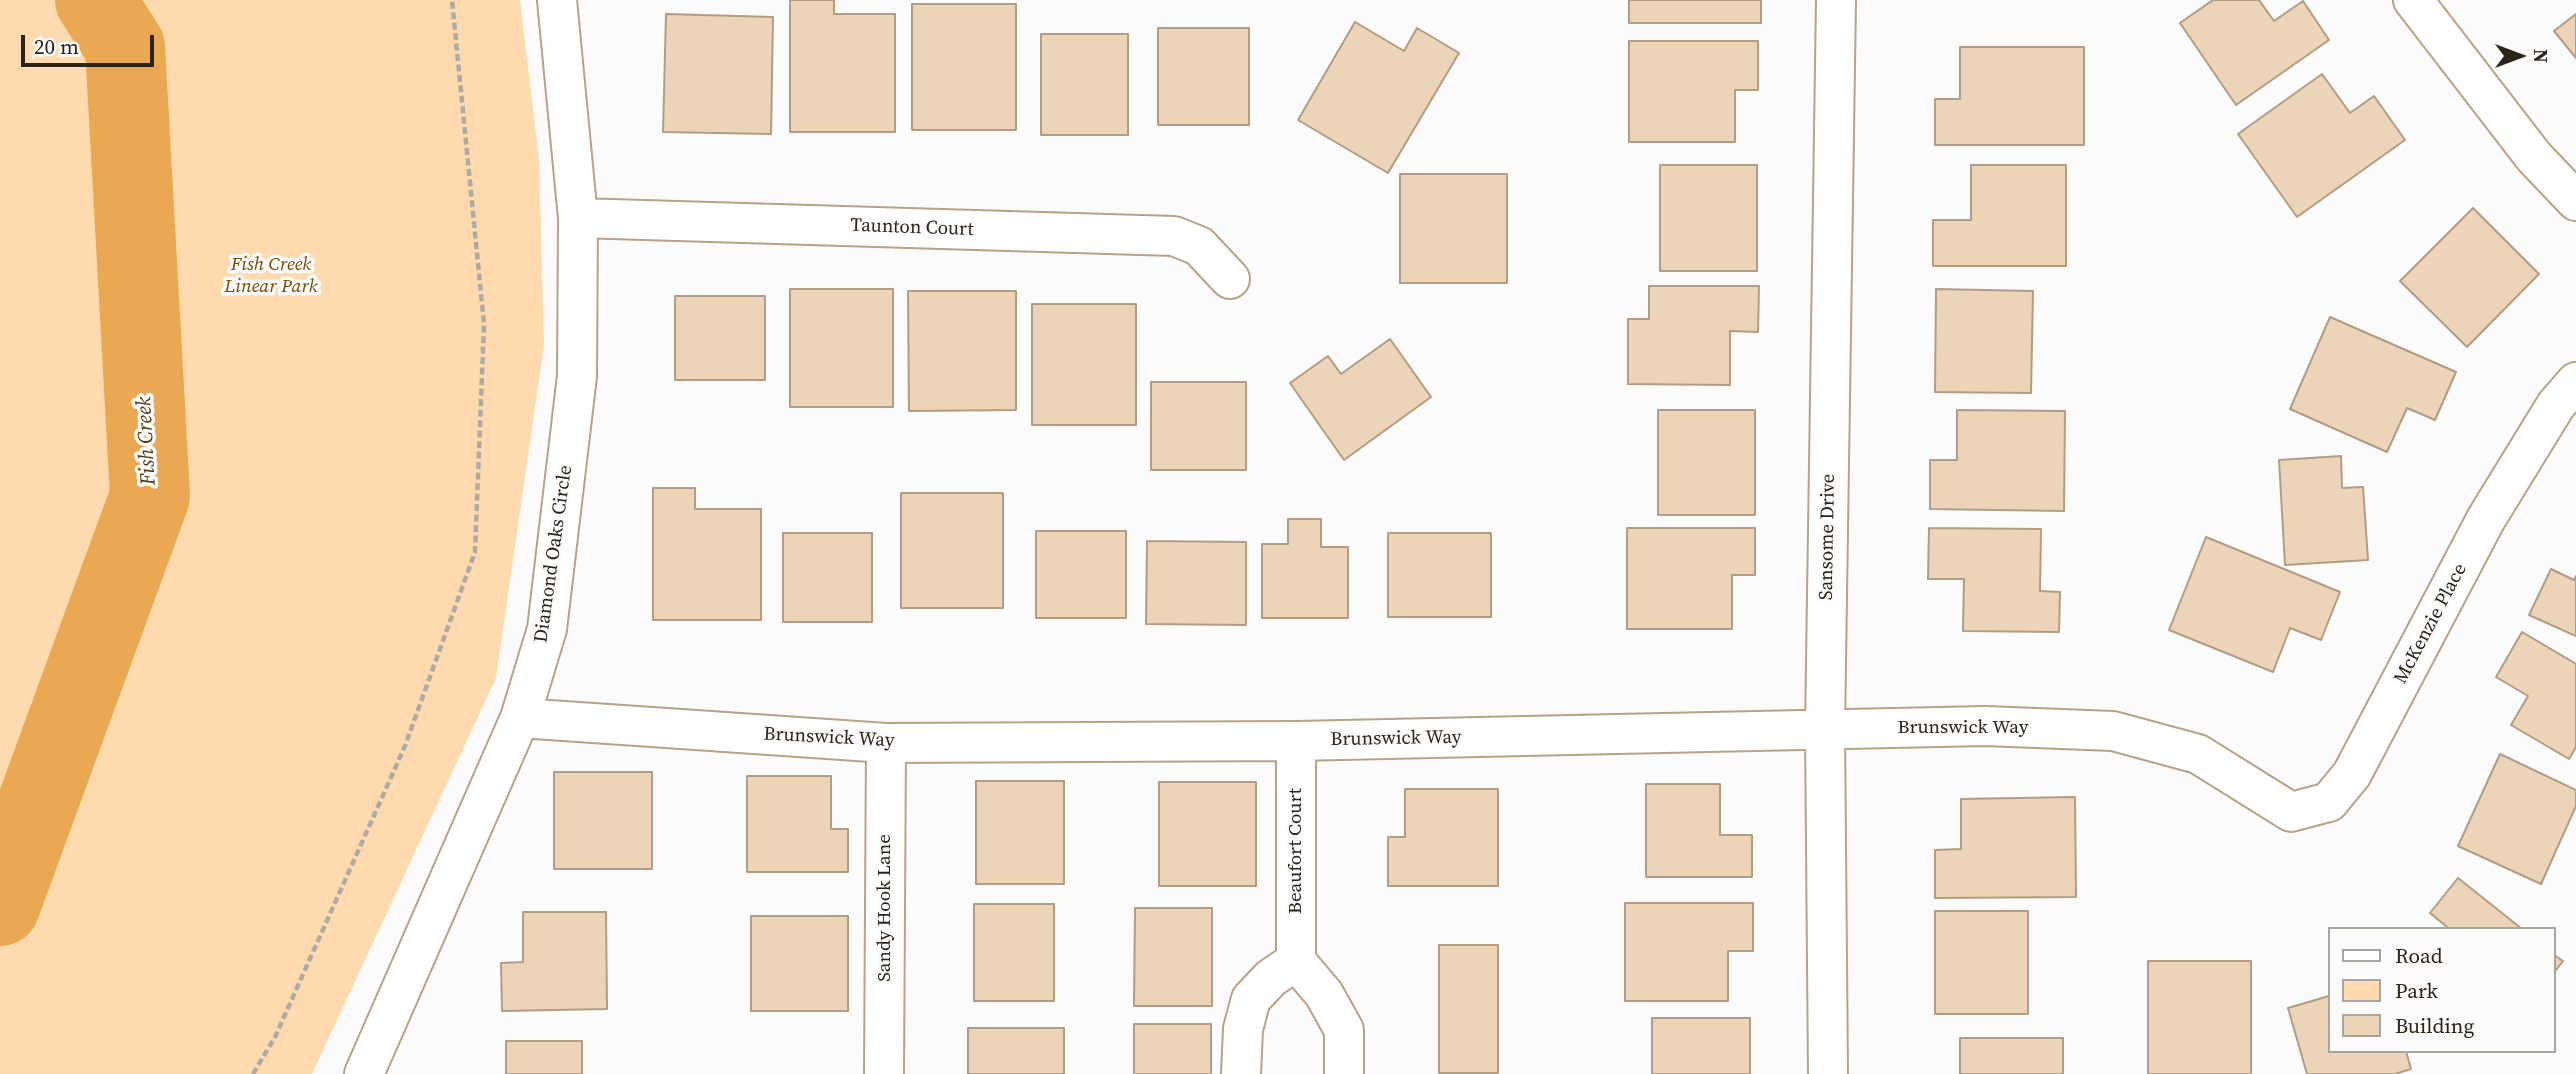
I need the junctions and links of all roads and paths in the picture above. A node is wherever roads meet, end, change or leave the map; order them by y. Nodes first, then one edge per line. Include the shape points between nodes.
1 (452, 0) edge
2 (557, 0) edge
3 (1836, 0) edge
4 (2413, 0) edge
5 (2576, 201) edge
6 (578, 218) junction
7 (1230, 279) dead end
8 (2576, 382) edge
9 (520, 718) junction
10 (1825, 730) junction
11 (1296, 741) junction
12 (886, 743) junction
13 (2258, 793) joint
14 (1296, 961) junction
15 (253, 1074) edge
16 (364, 1074) edge
17 (884, 1074) edge
18 (1241, 1074) edge
19 (1343, 1074) edge
20 (1828, 1074) edge

1 - 15 path via 484,324 475,552 405,746 275,1037
2 - 6 street, Diamond Oaks Circle
3 - 10 street, Sansome Drive
4 - 5 street via 2534,157
6 - 7 street, Taunton Court via 1174,236 1199,246
6 - 9 street, Diamond Oaks Circle via 577,376 547,629
8 - 13 street, McKenzie Place via 2556,405 2486,519 2352,774 2329,802 2291,812
9 - 12 street, Brunswick Way
9 - 16 street, Diamond Oaks Circle
10 - 11 street, Brunswick Way
10 - 13 street, Brunswick Way via 1985,726 2113,731 2198,754
10 - 20 street, Sansome Drive
11 - 12 street, Brunswick Way
11 - 14 street, Beaufort Court
12 - 17 street, Sandy Hook Lane
14 - 18 street via 1251,999 1242,1029
14 - 19 street via 1324,995 1343,1030

